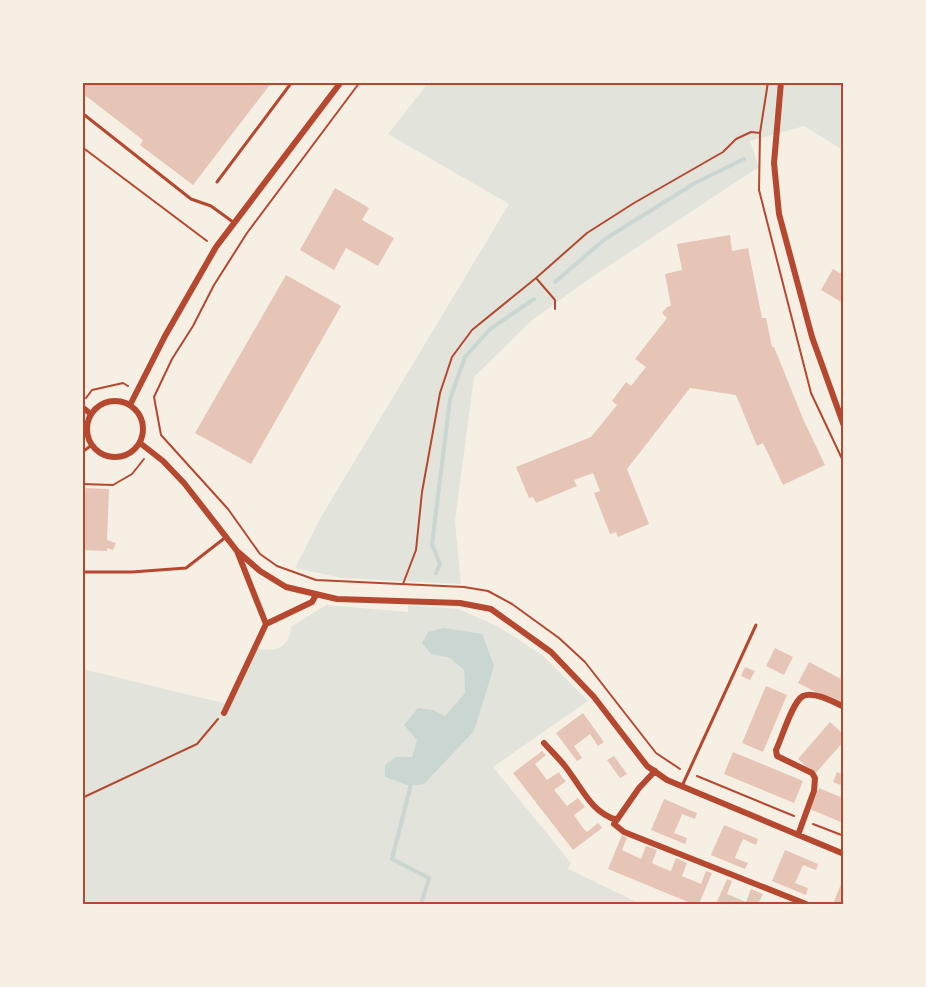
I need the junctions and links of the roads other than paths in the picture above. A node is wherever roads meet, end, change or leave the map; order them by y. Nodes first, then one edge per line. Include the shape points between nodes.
1 (292, 82) edge
2 (781, 82) edge
3 (341, 83) edge
4 (82, 113) edge
5 (217, 182) dead end
6 (235, 223) junction
7 (82, 405) edge
8 (130, 405) junction
9 (91, 414) junction
10 (843, 426) edge
11 (140, 443) junction
12 (92, 445) junction
13 (82, 452) edge
14 (227, 537) junction
15 (237, 551) junction
16 (82, 572) edge
17 (316, 595) junction
18 (266, 624) junction
19 (756, 625) dead end
20 (843, 707) edge
21 (224, 713) road end
22 (544, 743) dead end
23 (655, 771) junction
24 (682, 786) junction
25 (617, 820) junction
26 (798, 835) junction
27 (843, 854) edge
28 (806, 904) edge

1 - 5 lane
2 - 10 street via 774,163 779,214 812,337
3 - 6 street
4 - 6 lane via 191,199 212,206
6 - 8 street via 216,247
7 - 9 street
8 - 9 street via 105,403
8 - 11 street via 143,426
9 - 12 street via 87,430
11 - 12 street via 120,457 104,455
11 - 14 street via 184,483
12 - 13 lane
14 - 15 street
14 - 16 lane via 186,568
15 - 17 street via 286,587
15 - 18 street
17 - 18 street via 312,602
17 - 23 street via 460,603 491,609 551,652
18 - 21 street
19 - 24 lane
20 - 26 street via 818,697 802,697 776,750 777,756 815,778
22 - 25 street via 604,816
23 - 24 street
23 - 25 street
24 - 26 street
25 - 28 street via 614,824 624,832
26 - 27 street

